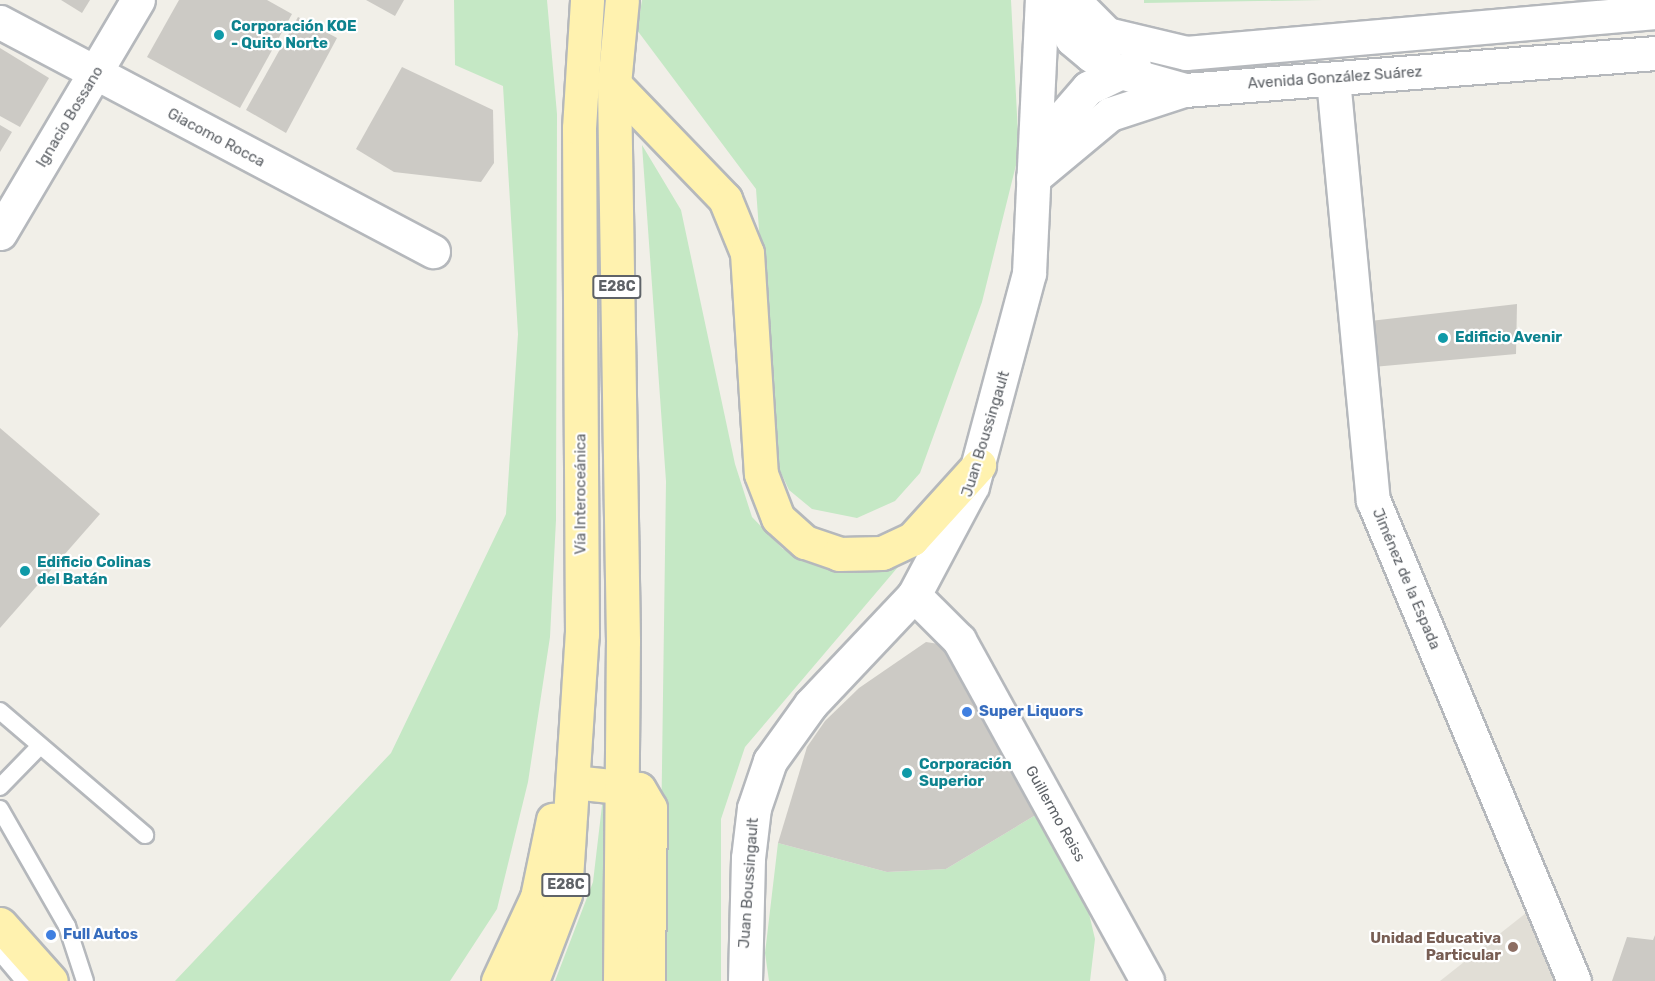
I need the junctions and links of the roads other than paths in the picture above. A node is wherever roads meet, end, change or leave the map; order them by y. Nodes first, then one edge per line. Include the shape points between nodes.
1 (138, 0) edge
2 (571, 0) edge
3 (587, 0) edge
4 (622, 0) edge
5 (1042, 0) edge
6 (1051, 0) edge
7 (1073, 0) edge
8 (1655, 12) edge
9 (0, 22) edge
10 (1186, 53) junction
11 (1655, 53) edge
12 (582, 54) junction
13 (615, 70) junction
14 (1117, 71) junction
15 (95, 75) junction
16 (1333, 79) junction
17 (1185, 90) junction
18 (579, 128) junction
19 (1035, 163) junction
20 (0, 233) edge
21 (433, 251) dead end
22 (979, 465) junction
23 (581, 489) junction
24 (621, 490) junction
25 (914, 595) junction
26 (582, 634) junction
27 (579, 686) junction
28 (623, 692) junction
29 (0, 711) edge
30 (40, 746) junction
31 (573, 782) junction
32 (622, 783) junction
33 (0, 786) edge
34 (0, 809) edge
35 (145, 835) dead end
36 (0, 924) edge
37 (0, 952) edge
38 (24, 981) edge
39 (51, 981) edge
40 (85, 981) edge
41 (498, 981) edge
42 (532, 981) edge
43 (620, 981) edge
44 (648, 981) edge
45 (745, 981) edge
46 (1147, 981) edge
47 (1574, 981) edge

1 - 15 main road, Ignacio Bossano
2 - 18 lane
3 - 12 main road, Vía Interoceánica / E28C
4 - 13 main road, E28C
5 - 19 main road, Juan Boussingault
6 - 14 main road, Avenida González Suárez via 1072,39
7 - 10 main road via 1107,34
8 - 10 main road
9 - 15 main road, Giacomo Rocca
10 - 14 main road
11 - 16 main road, Avenida González Suárez
12 - 13 main road
12 - 18 main road, Vía Interoceánica / E28C
13 - 22 main road via 725,199 747,253 761,474 778,518 805,542 839,554 882,553 912,539
13 - 24 main road, E28C
14 - 17 main road, Avenida González Suárez
14 - 19 main road via 1070,104
15 - 20 main road, Ignacio Bossano
15 - 21 main road, Giacomo Rocca
16 - 17 main road, Avenida González Suárez
16 - 47 main road, Jiménez de la Espada via 1373,500
17 - 19 main road via 1110,114
18 - 23 main road, Vía Interoceánica / E28C
19 - 22 main road, Juan Boussingault via 1029,273
22 - 25 main road, Juan Boussingault via 962,509
23 - 24 main road
23 - 26 main road, Vía Interoceánica / E28C
24 - 28 main road, E28C
25 - 45 main road, Juan Boussingault via 811,704 770,761 754,808 748,858
25 - 46 main road, Guillermo Reiss via 959,640
26 - 27 main road, Vía Interoceánica / E28C
26 - 41 main road via 537,897
27 - 28 main road
27 - 31 main road, Vía Interoceánica / E28C
28 - 32 main road, E28C
29 - 30 lane
30 - 33 lane
30 - 35 lane
31 - 32 main road
31 - 42 main road, Vía Interoceánica / E28C via 566,894
32 - 43 main road, E28C
32 - 44 main road via 639,789 650,808
34 - 40 lane via 67,926
36 - 39 main road
37 - 38 lane

